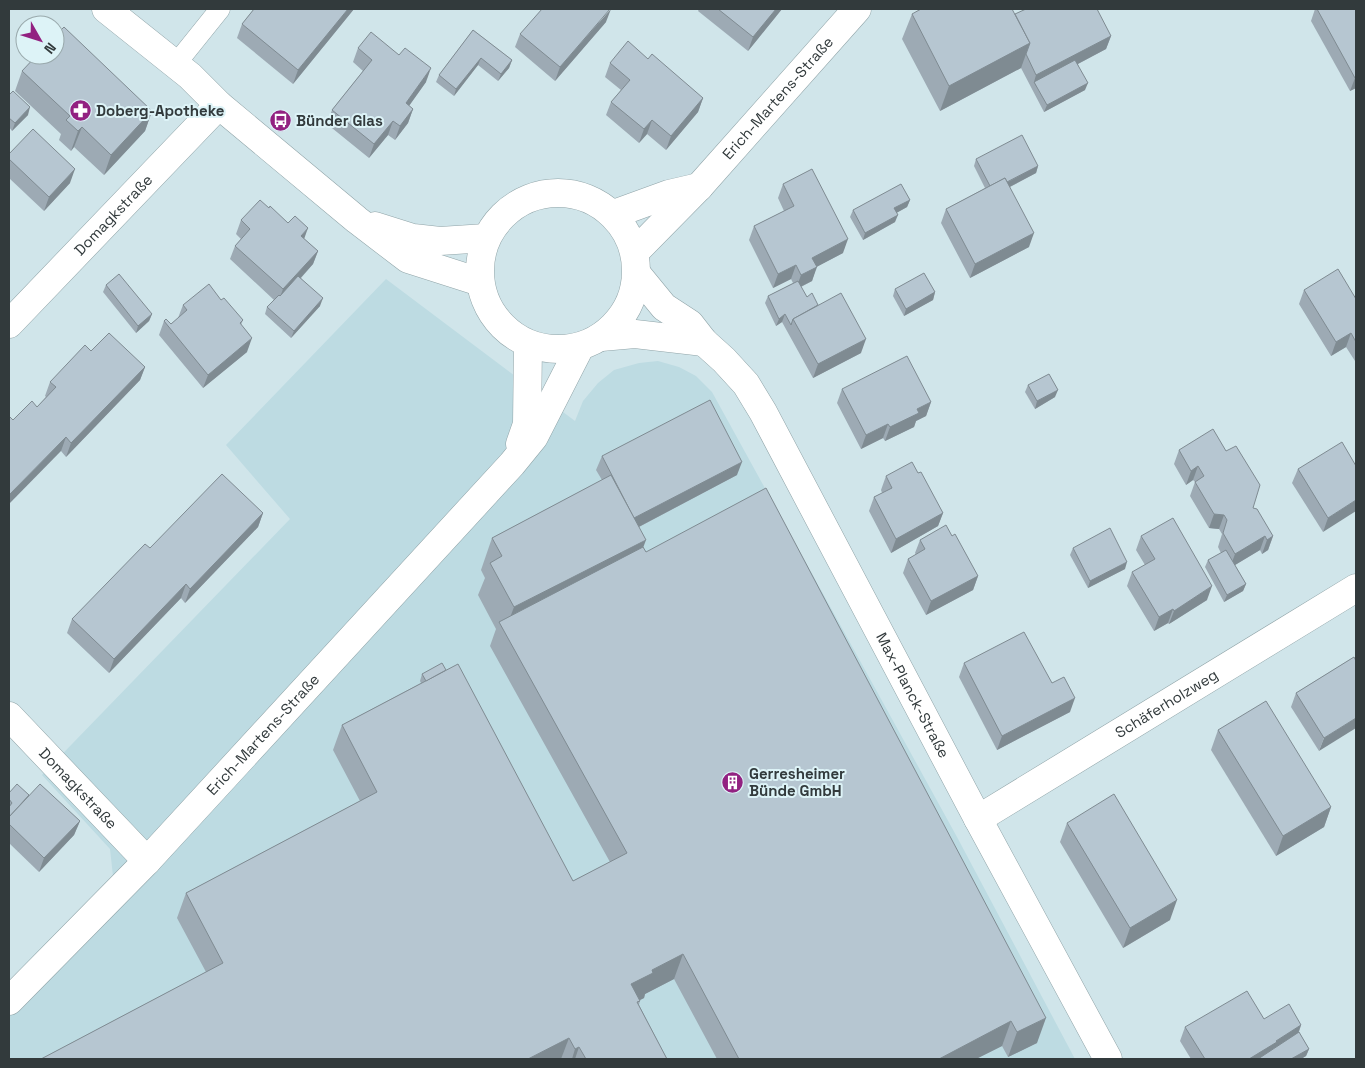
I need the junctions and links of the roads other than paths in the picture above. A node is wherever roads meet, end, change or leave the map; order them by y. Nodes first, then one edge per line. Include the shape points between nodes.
1 (106, 9) edge
2 (220, 9) edge
3 (851, 11) edge
4 (175, 65) junction
5 (219, 105) junction
6 (699, 187) junction
7 (614, 214) junction
8 (357, 220) junction
9 (486, 238) junction
10 (636, 263) junction
11 (480, 282) junction
12 (9, 324) edge
13 (591, 342) junction
14 (704, 342) junction
15 (528, 344) junction
16 (512, 464) junction
17 (1356, 588) edge
18 (9, 716) edge
19 (978, 820) junction
20 (147, 860) junction
21 (9, 1001) edge
22 (1108, 1059) edge

1 - 4 street
2 - 4 lane
3 - 6 street, Erich-Martens-Straße
4 - 5 street
5 - 8 street
5 - 12 street, Domagkstraße
6 - 7 street
6 - 10 street, Erich-Martens-Straße
7 - 9 street via 594,200 570,193 544,193 521,202 501,217
7 - 10 street via 628,232
8 - 9 street via 413,238
8 - 11 street via 408,259
9 - 11 street via 480,260
10 - 13 street via 634,293 626,310 616,325
10 - 14 street, Max-Planck-Straße via 664,307 690,324
11 - 15 street via 496,319 511,334
13 - 14 street via 636,334
13 - 15 street via 563,350
13 - 16 street, Erich-Martens-Straße via 534,437
14 - 19 street, Max-Planck-Straße via 746,384 763,412
15 - 16 street, Erich-Martens-Straße via 527,424
16 - 20 street, Erich-Martens-Straße
17 - 19 street, Schäferholzweg
18 - 20 street, Domagkstraße
19 - 22 street, Max-Planck-Straße
20 - 21 street, Erich-Martens-Straße

